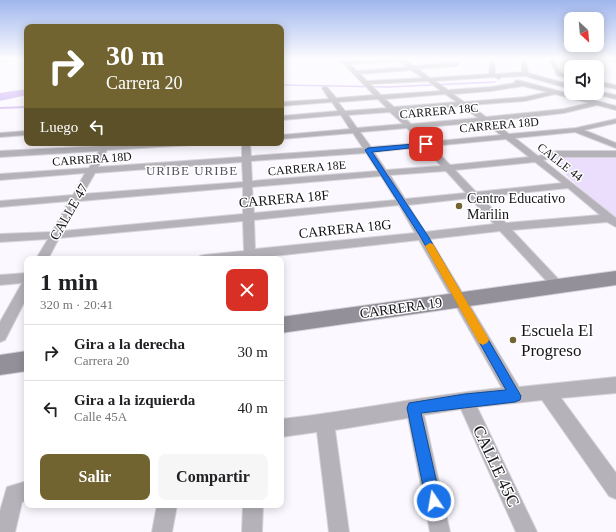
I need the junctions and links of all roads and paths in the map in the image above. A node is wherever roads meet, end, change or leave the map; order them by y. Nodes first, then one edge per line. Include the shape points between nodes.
1 (367, 84) edge
2 (437, 84) edge
3 (523, 84) joint
4 (548, 84) edge
5 (604, 84) edge
6 (442, 87) junction
7 (616, 87) edge
8 (325, 88) dead end
9 (541, 88) junction
10 (556, 92) junction
11 (604, 94) edge
12 (379, 96) junction
13 (616, 97) edge
14 (335, 100) junction
15 (598, 103) junction
16 (284, 104) edge
17 (464, 104) junction
18 (616, 108) edge
19 (393, 110) junction
20 (345, 114) junction
21 (284, 118) edge
22 (484, 119) junction
23 (616, 121) edge
24 (409, 126) junction
25 (576, 130) junction
26 (357, 131) junction
27 (24, 133) edge
28 (0, 135) edge
29 (507, 136) junction
30 (284, 137) edge
31 (426, 144) junction
32 (106, 146) edge
33 (246, 146) edge
34 (616, 148) edge
35 (368, 150) junction
36 (0, 154) edge
37 (536, 159) junction
38 (246, 160) junction
39 (448, 168) junction
40 (92, 172) junction
41 (384, 173) junction
42 (0, 177) edge
43 (248, 185) junction
44 (569, 185) junction
45 (472, 194) junction
46 (76, 199) junction
47 (404, 202) junction
48 (0, 204) edge
49 (248, 216) junction
50 (613, 221) edge
51 (503, 227) junction
52 (56, 235) junction
53 (424, 236) junction
54 (0, 238) edge
55 (44, 256) edge
56 (250, 256) edge
57 (258, 256) edge
58 (24, 278) edge
59 (616, 278) edge
60 (0, 280) edge
61 (558, 286) junction
62 (24, 291) edge
63 (460, 299) junction
64 (284, 325) edge
65 (0, 336) edge
66 (24, 361) edge
67 (0, 365) edge
68 (616, 385) edge
69 (546, 392) junction
70 (515, 396) junction
71 (465, 400) junction
72 (414, 408) junction
73 (325, 423) junction
74 (284, 428) edge
75 (616, 489) edge
76 (21, 493) edge
77 (166, 508) edge
78 (253, 508) edge
79 (5, 532) edge
80 (162, 532) edge
81 (252, 532) edge
82 (339, 532) edge
83 (440, 532) edge
84 (527, 532) edge

1 - 12 street
2 - 6 street, CALLE 44
3 - 6 street via 490,89
3 - 9 street
4 - 9 street
5 - 7 street
6 - 12 street
6 - 17 street, CALLE 44
8 - 14 street
9 - 10 street
10 - 15 street
10 - 17 street via 525,99
11 - 13 street
12 - 14 street
12 - 19 street
14 - 16 street
14 - 20 street
15 - 18 street
15 - 22 street, CARRERA 18C via 564,110
17 - 19 street
17 - 22 street, CALLE 44
19 - 20 street
19 - 24 street
20 - 21 street
20 - 26 street
22 - 24 street, CARRERA 18C
22 - 29 street, CALLE 44
23 - 25 street, CARRERA 18D
24 - 26 street, CARRERA 18C
24 - 31 street
25 - 29 street, CARRERA 18D
25 - 34 street
26 - 30 street, CARRERA 18C
26 - 35 street
27 - 28 street
29 - 31 street, CARRERA 18D
29 - 37 street, CALLE 44
31 - 35 street, CARRERA 18D
31 - 39 street
32 - 36 street
32 - 40 street, CALLE 47
33 - 38 street
34 - 37 street, CARRERA 18E via 557,154
35 - 38 street, CARRERA 18D
35 - 41 street
37 - 39 street, CARRERA 18E
37 - 44 street, CALLE 44
38 - 40 street, CARRERA 18D
38 - 43 street
39 - 41 street, CARRERA 18E
39 - 45 street
40 - 42 street, CARRERA 18D
40 - 46 street, CALLE 47
41 - 43 street, CARRERA 18E
41 - 47 street
43 - 46 street, CARRERA 18E
43 - 49 street
44 - 45 street, CARRERA 18F
44 - 50 street, CALLE 44
45 - 47 street, CARRERA 18F
45 - 51 street
46 - 48 street, CARRERA 18E
46 - 52 street, CALLE 47
47 - 49 street, CARRERA 18F
47 - 53 street
49 - 52 street, CARRERA 18F
49 - 56 street
50 - 51 street, CARRERA 18G
51 - 53 street, CARRERA 18G
51 - 61 street
52 - 54 street, CARRERA 18F
52 - 55 street, CALLE 47
53 - 57 street, CARRERA 18G
53 - 63 street
58 - 60 street
59 - 61 main road, CARRERA 19
61 - 63 main road, CARRERA 19
62 - 65 street
63 - 64 main road, CARRERA 19
63 - 70 street
66 - 67 main road
68 - 69 street
69 - 70 street
69 - 75 street
70 - 71 street
71 - 72 street
71 - 84 street, CALLE 45C
72 - 73 street
72 - 83 street
73 - 74 street
73 - 82 street
76 - 79 street
77 - 80 street
78 - 81 street

